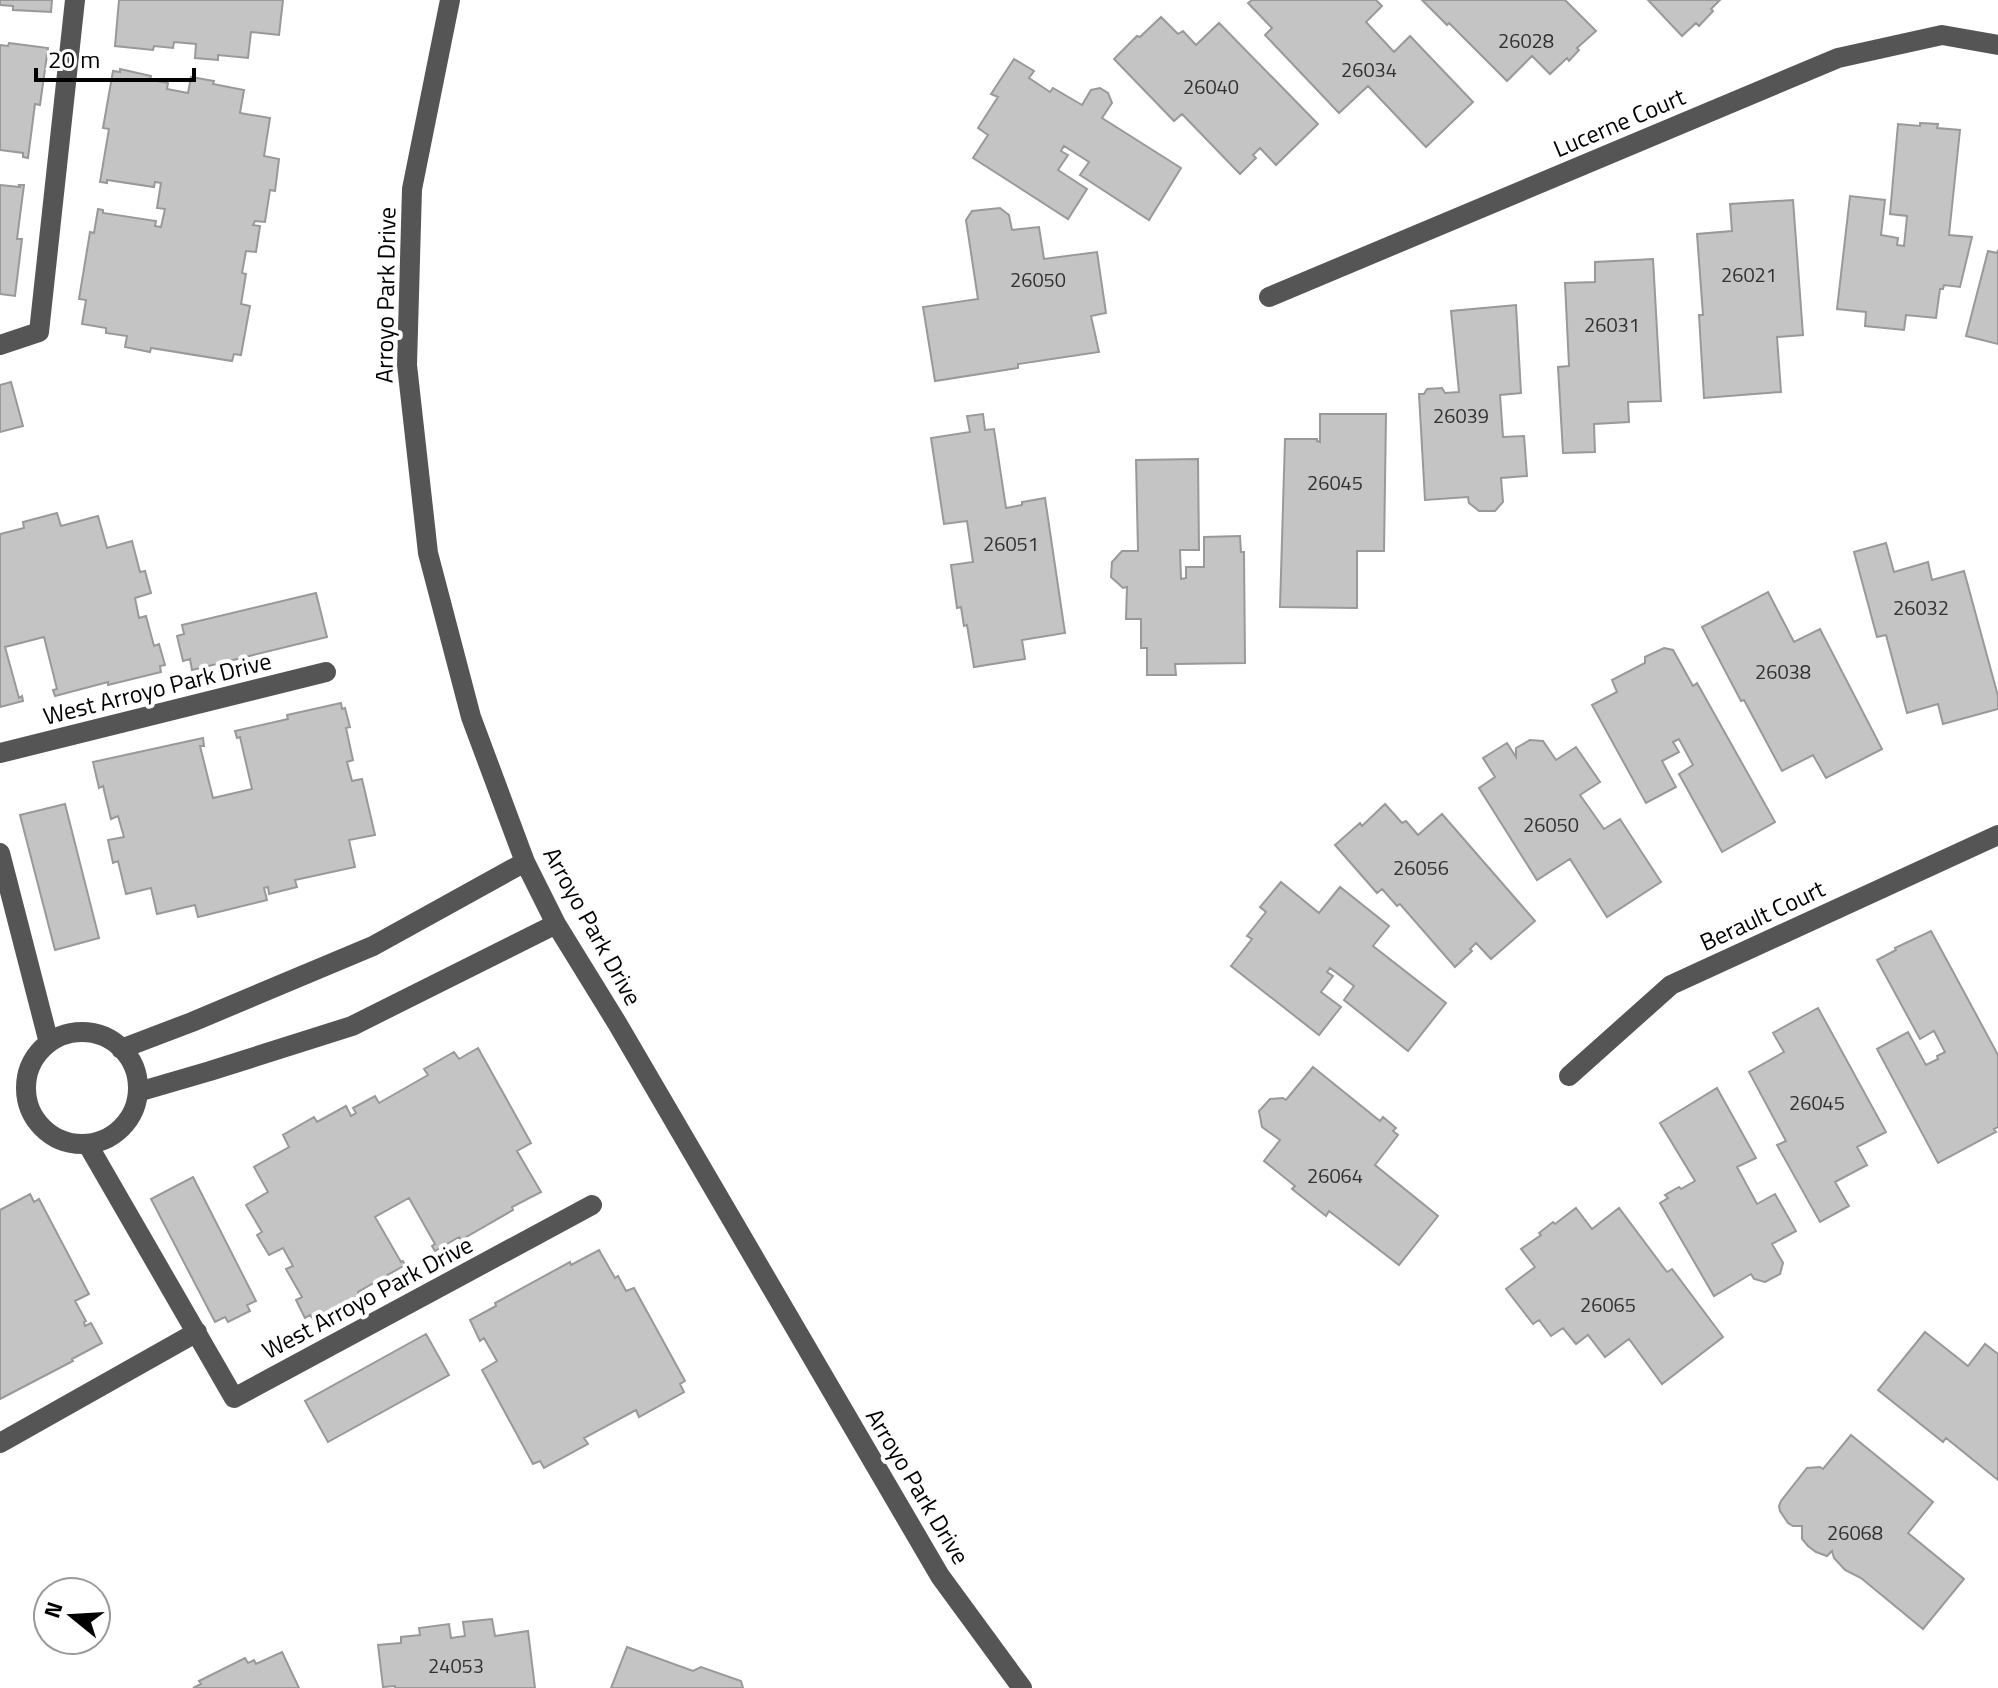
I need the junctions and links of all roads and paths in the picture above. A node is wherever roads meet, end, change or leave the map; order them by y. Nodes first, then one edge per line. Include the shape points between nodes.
1 (75, 0) edge
2 (450, 0) edge
3 (1998, 45) edge
4 (1269, 297) dead end
5 (0, 345) edge
6 (326, 672) dead end
7 (0, 753) edge
8 (1998, 835) edge
9 (0, 853) edge
10 (525, 862) junction
11 (556, 924) junction
12 (49, 1043) junction
13 (121, 1049) junction
14 (1569, 1076) dead end
15 (138, 1092) junction
16 (88, 1145) junction
17 (592, 1205) dead end
18 (197, 1332) junction
19 (0, 1443) edge
20 (1022, 1688) edge

1 - 5 street via 39,332
2 - 10 street, Arroyo Park Drive via 412,189 407,365 428,553 471,717
3 - 4 street, Lucerne Court via 1942,35 1838,58
6 - 7 street, West Arroyo Park Drive
8 - 14 street, Berault Court via 1671,985
9 - 12 street
10 - 11 street, Arroyo Park Drive
10 - 13 street via 373,946
11 - 15 street via 352,1026
11 - 20 street, Arroyo Park Drive via 940,1576
12 - 13 street via 63,1035 95,1033
12 - 16 street via 28,1072 25,1091 30,1109 53,1137
13 - 15 street via 131,1061
15 - 16 street via 122,1127
16 - 18 street, West Arroyo Park Drive
17 - 18 street, West Arroyo Park Drive via 234,1398
18 - 19 street

